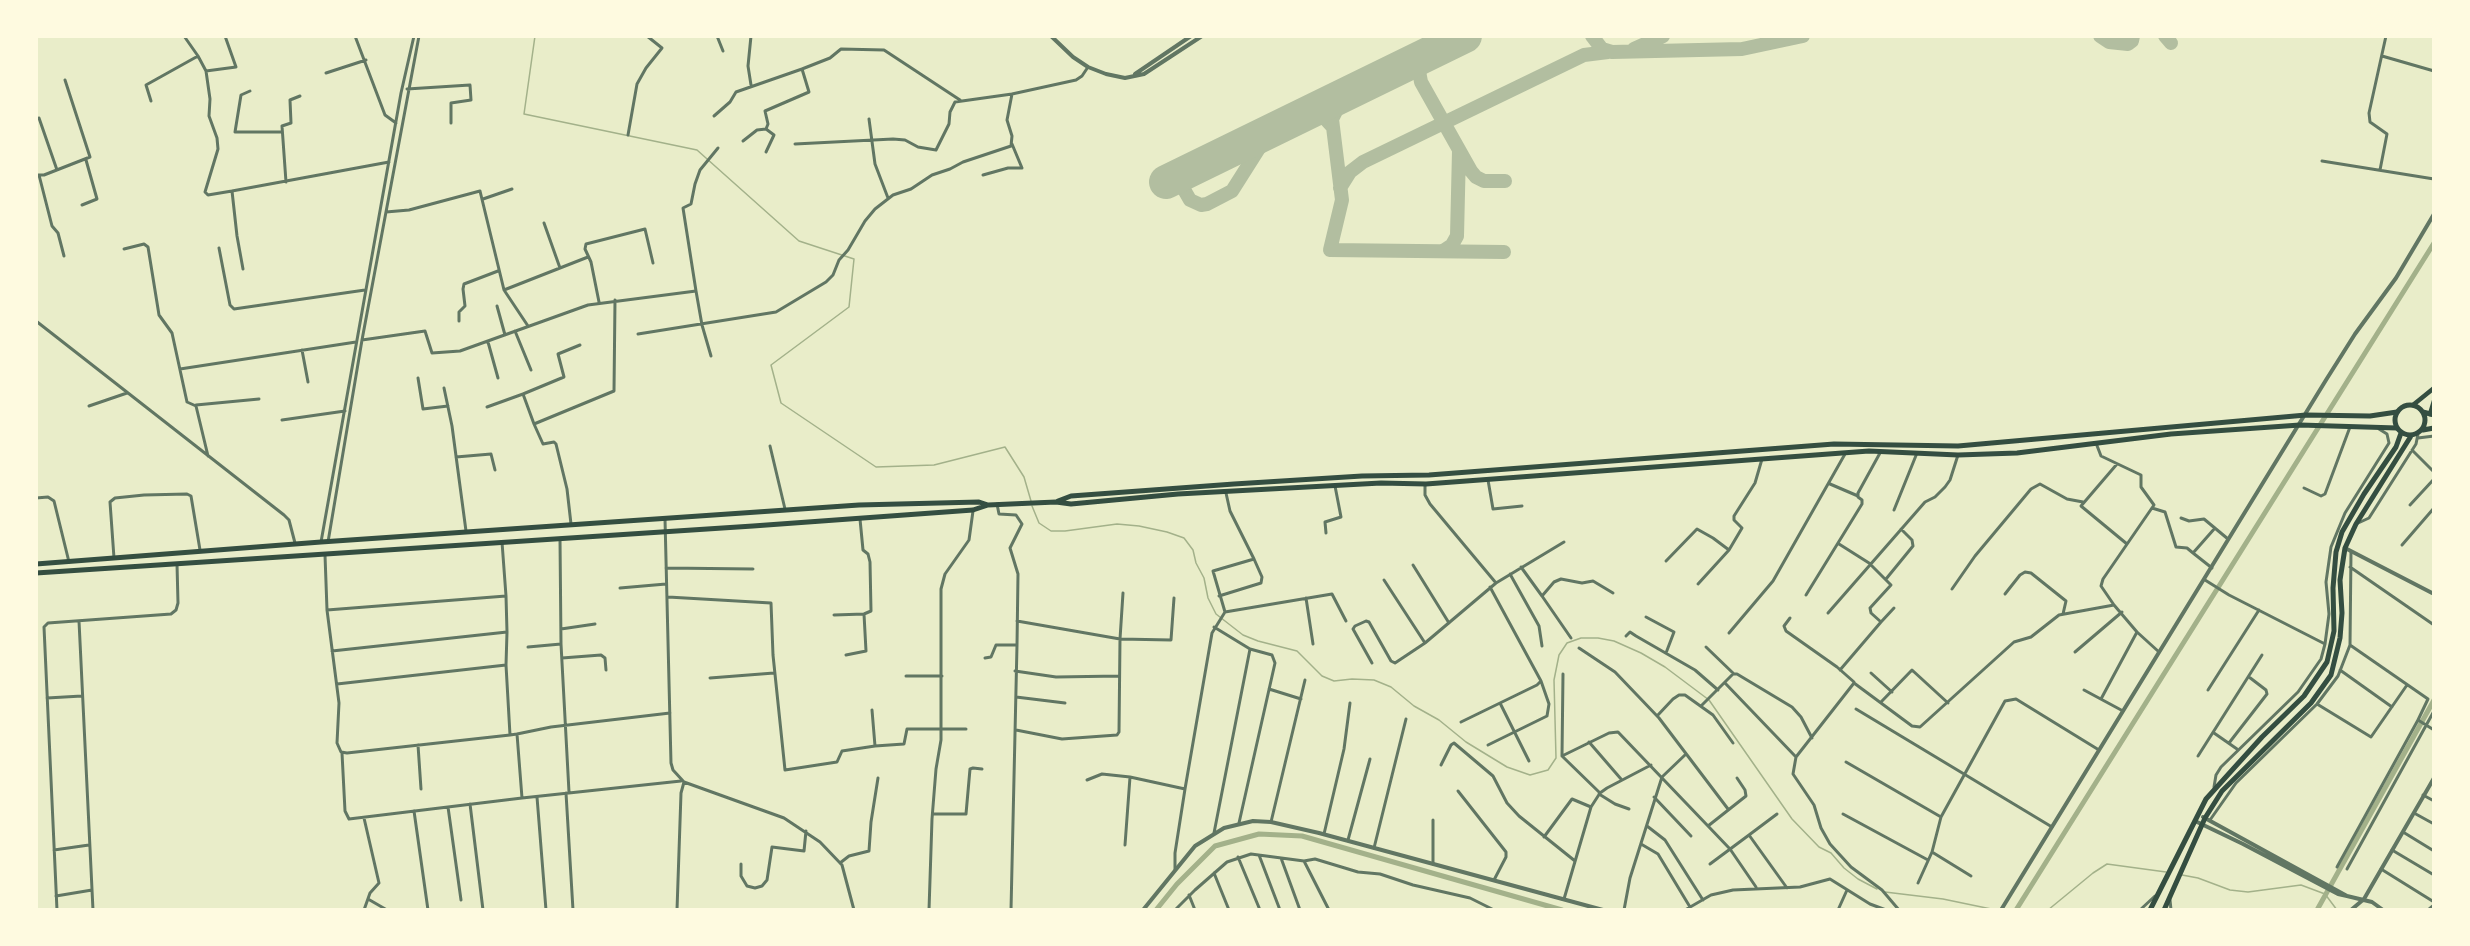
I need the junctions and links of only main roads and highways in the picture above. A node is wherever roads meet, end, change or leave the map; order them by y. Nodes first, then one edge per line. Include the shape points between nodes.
1 (2434, 388) edge
2 (2434, 401) edge
3 (2413, 405) junction
4 (2397, 412) junction
5 (2423, 412) junction
6 (2432, 414) edge
7 (2434, 428) edge
8 (2399, 430) junction
9 (2417, 434) junction
10 (1053, 502) junction
11 (988, 505) junction
12 (36, 564) edge
13 (36, 573) edge
14 (2150, 910) edge
15 (2164, 910) edge

1 - 3 main road
2 - 6 main road
3 - 4 main road
3 - 5 main road
4 - 8 main road
4 - 10 main road via 2370,416 2306,415 1958,446 1834,444 1429,475 1234,484 1071,496
5 - 6 main road
5 - 9 main road via 2425,424
7 - 9 main road
8 - 9 main road
8 - 10 main road via 2300,425 2171,434 2017,453 1846,452 1426,484
8 - 14 main road via 2396,447 2342,532 2336,552 2334,631 2327,662 2304,696 2214,787
9 - 15 main road via 2356,524 2345,548 2340,580 2340,638 2331,675 2311,703 2232,779 2182,867
10 - 11 main road
11 - 12 main road via 979,502 860,506
11 - 13 main road via 973,510

